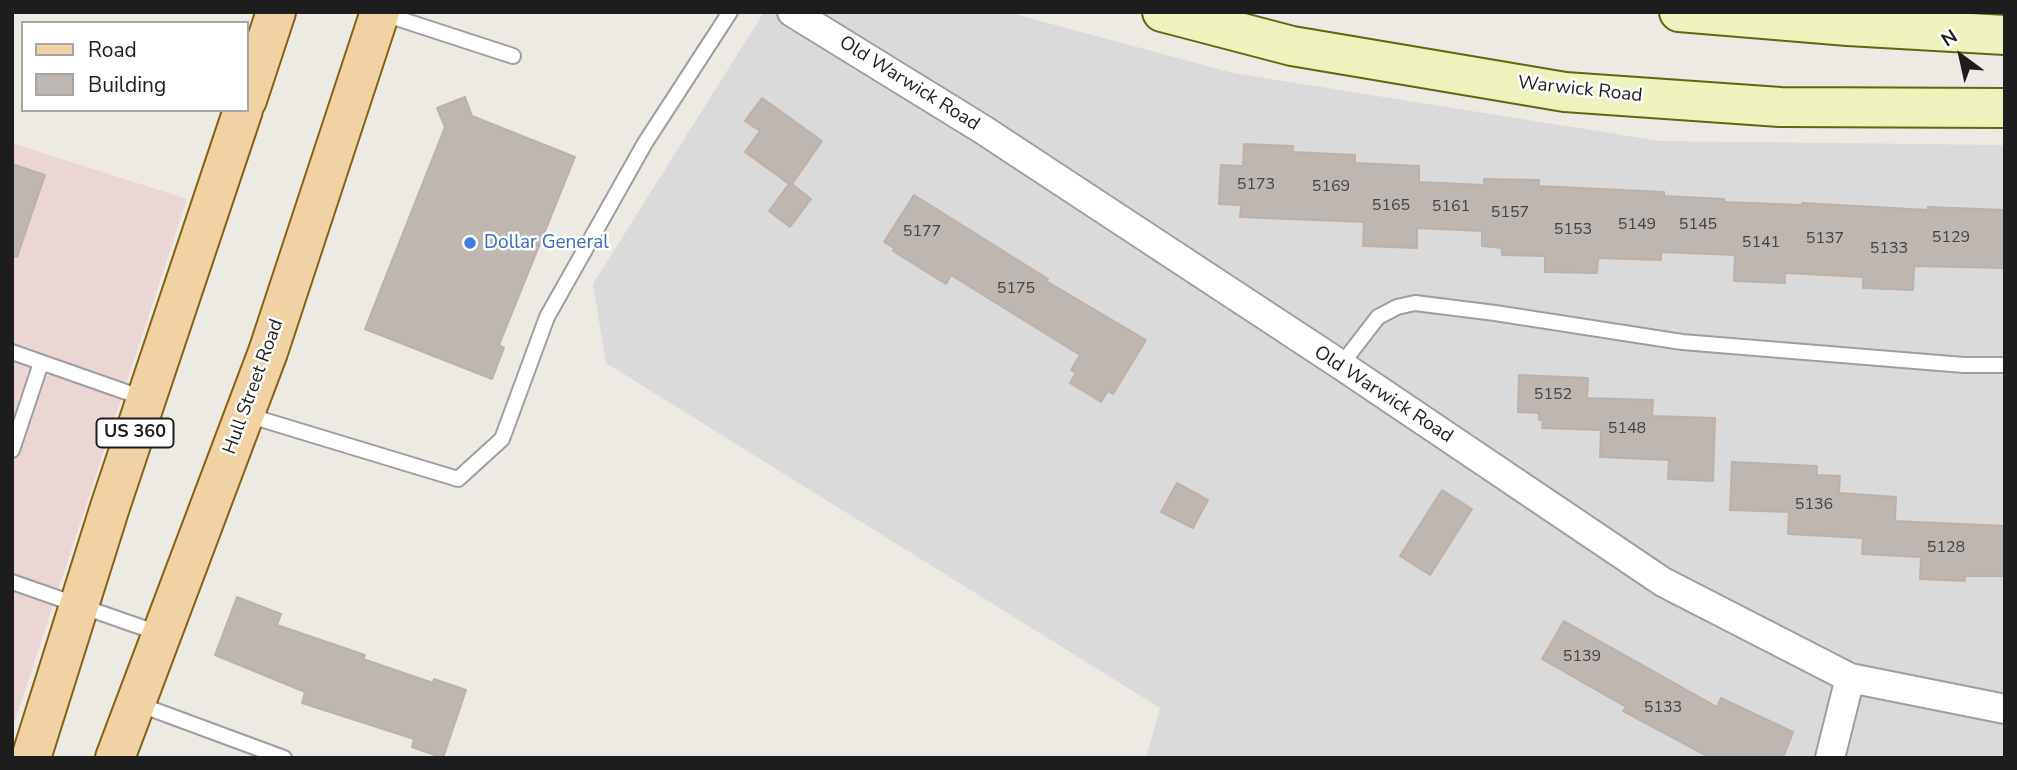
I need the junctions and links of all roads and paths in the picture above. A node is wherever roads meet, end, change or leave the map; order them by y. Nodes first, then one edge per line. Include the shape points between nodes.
1 (276, 12) edge
2 (730, 12) edge
3 (792, 12) edge
4 (1163, 12) edge
5 (1679, 12) edge
6 (380, 13) edge
7 (2005, 35) edge
8 (513, 56) dead end
9 (248, 97) edge
10 (2005, 108) edge
11 (242, 112) edge
12 (12, 352) edge
13 (41, 363) junction
14 (1341, 365) junction
15 (2005, 365) edge
16 (147, 400) junction
17 (245, 414) junction
18 (12, 450) edge
19 (12, 582) edge
20 (79, 607) junction
21 (162, 635) junction
22 (1850, 678) junction
23 (136, 703) junction
24 (2005, 709) edge
25 (31, 758) edge
26 (115, 758) edge
27 (284, 758) edge
28 (1830, 758) edge

1 - 9 main road
2 - 17 lane via 645,143 547,317 502,439 458,479
3 - 14 street, Old Warwick Road via 982,129
4 - 10 main road, Warwick Road via 1292,46 1565,92 1780,107
5 - 7 main road
6 - 8 lane
6 - 17 main road, Hull Street Road
11 - 16 main road, US 360
12 - 13 lane
13 - 16 lane
13 - 18 lane
14 - 15 lane via 1378,317 1415,303 1682,342
14 - 22 street, Old Warwick Road via 1663,582
16 - 20 main road, US 360
17 - 21 main road, Hull Street Road
19 - 20 lane
20 - 21 lane
20 - 25 main road, US 360
21 - 23 main road, Hull Street Road
22 - 24 street, Old Warwick Road
22 - 28 street
23 - 26 main road, Hull Street Road
23 - 27 lane

